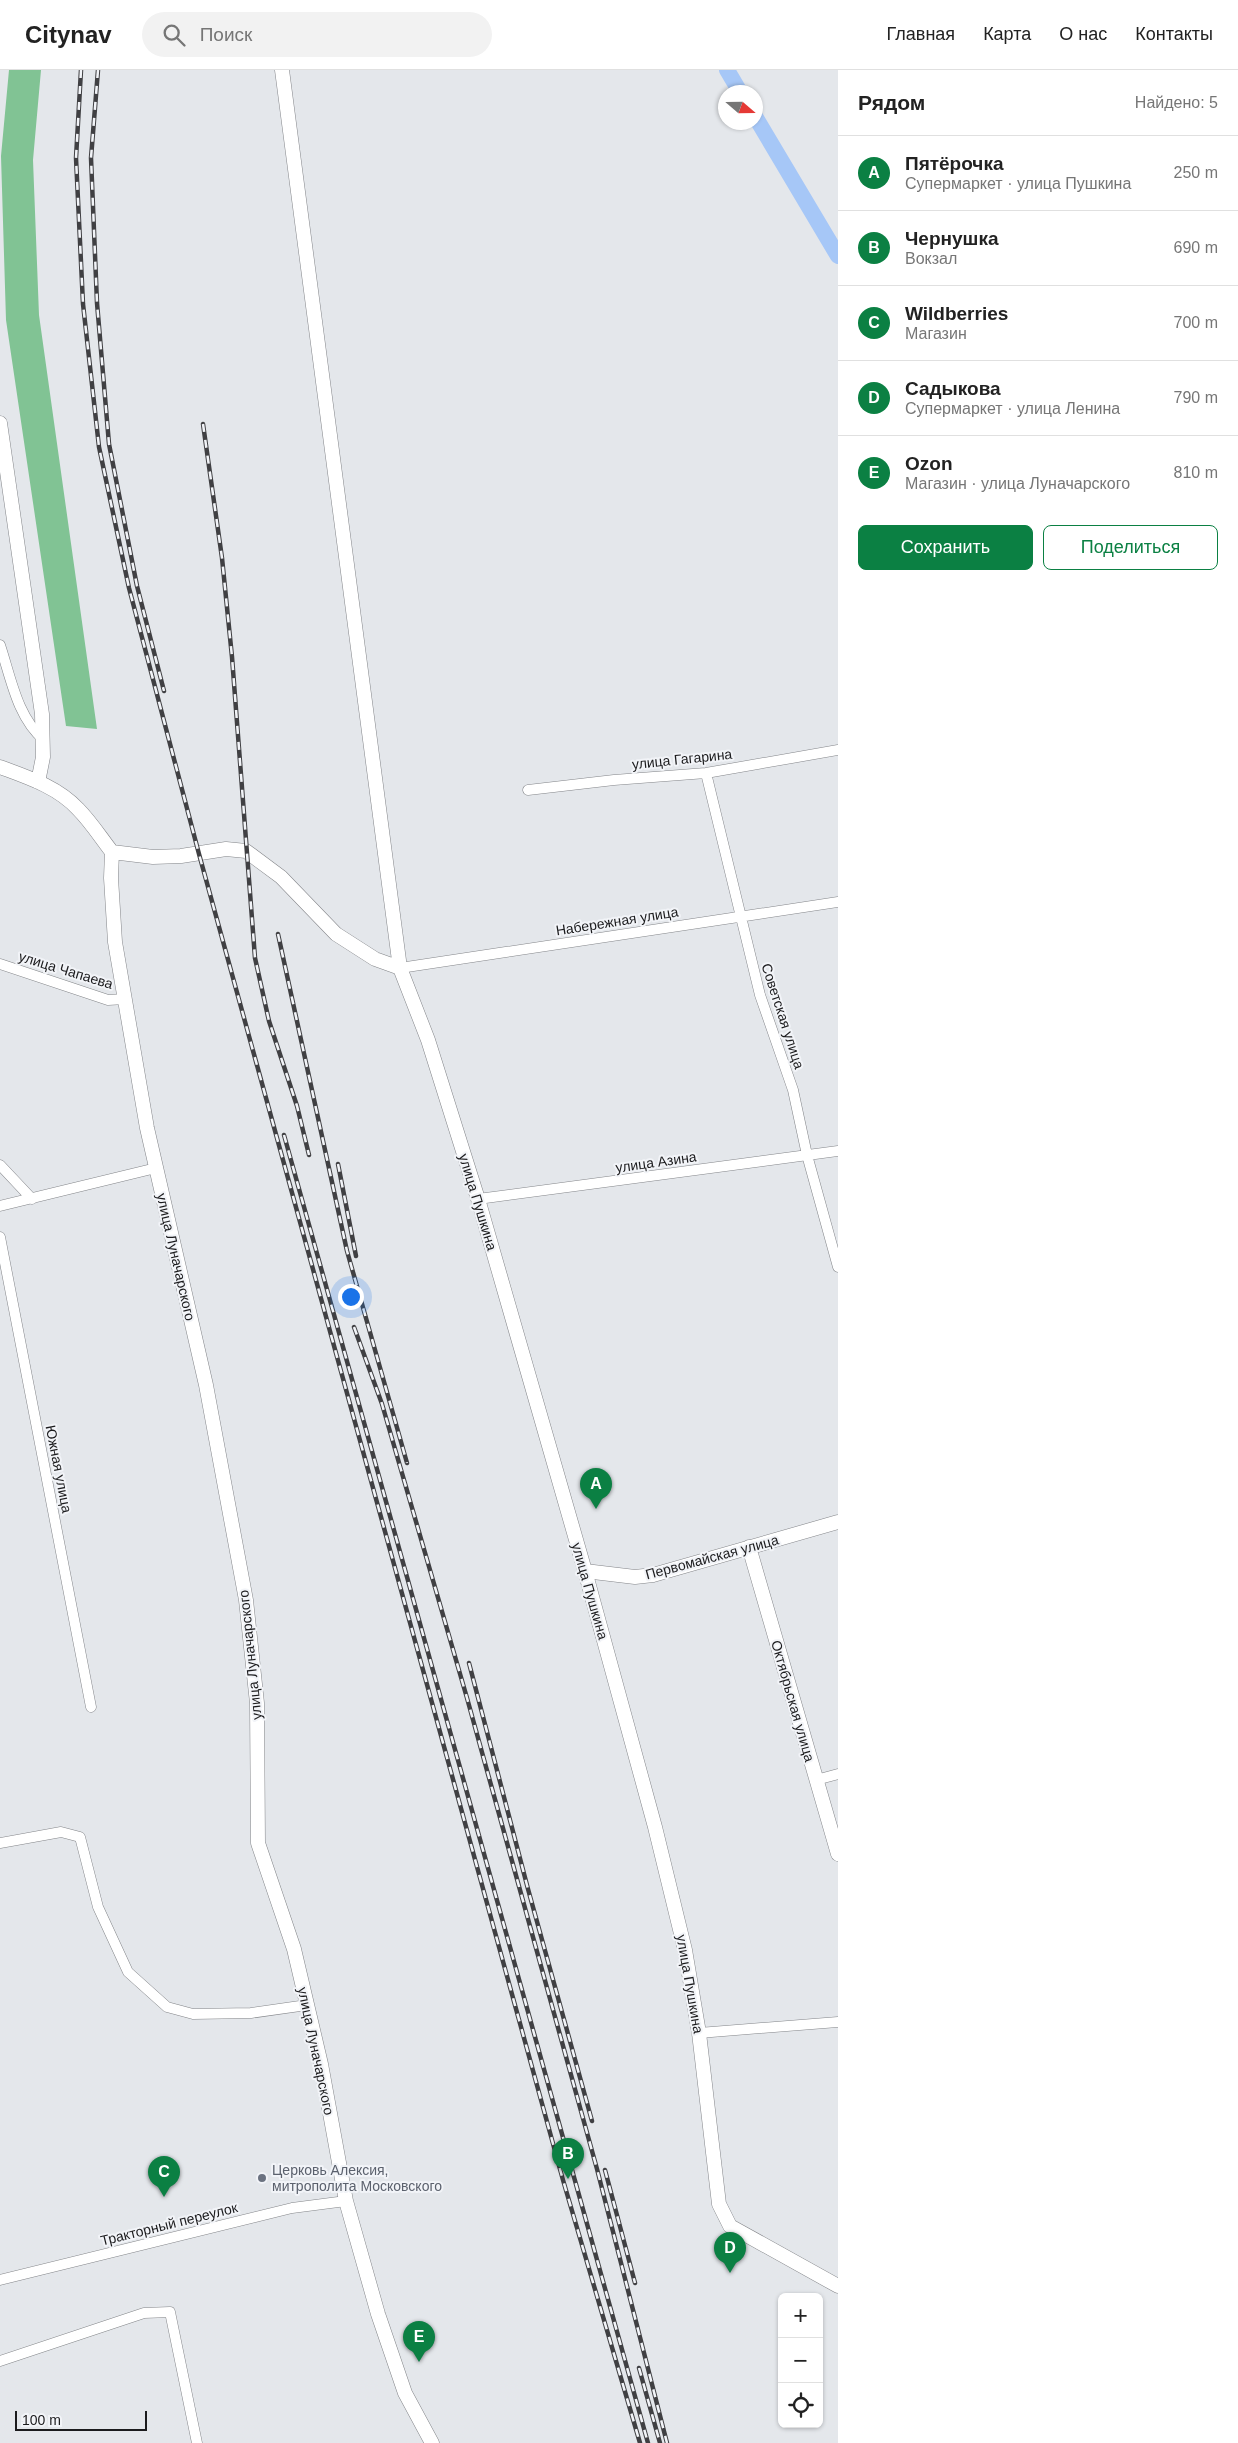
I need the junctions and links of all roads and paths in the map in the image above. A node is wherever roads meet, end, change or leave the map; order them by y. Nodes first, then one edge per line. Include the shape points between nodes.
1 (282, 70) edge
2 (0, 423) edge
3 (0, 645) edge
4 (44, 740) junction
5 (838, 750) edge
6 (0, 767) edge
7 (706, 773) junction
8 (38, 782) junction
9 (528, 790) dead end
10 (112, 852) junction
11 (838, 902) edge
12 (740, 917) junction
13 (0, 964) edge
14 (400, 968) junction
15 (125, 999) junction
16 (838, 1151) edge
17 (807, 1155) junction
18 (0, 1164) edge
19 (156, 1168) junction
20 (32, 1199) junction
21 (478, 1200) junction
22 (0, 1206) edge
23 (0, 1237) edge
24 (838, 1266) edge
25 (838, 1522) edge
26 (749, 1548) junction
27 (585, 1571) junction
28 (91, 1707) dead end
29 (838, 1774) edge
30 (816, 1780) junction
31 (0, 1843) edge
32 (838, 1854) edge
33 (307, 2005) junction
34 (838, 2022) edge
35 (699, 2032) junction
36 (346, 2201) junction
37 (0, 2280) edge
38 (838, 2286) edge
39 (0, 2361) edge
40 (197, 2443) edge
41 (432, 2443) edge

1 - 14 street, улица Пушкина
2 - 4 street
3 - 4 street via 23,716
4 - 8 street
5 - 7 street, улица Гагарина
6 - 8 street
7 - 9 street, улица Гагарина
7 - 12 street, Советская улица
8 - 10 street via 78,808
10 - 14 street via 153,857 226,849 246,851 281,877 336,934 374,959
10 - 15 street, улица Луначарского via 115,942
11 - 12 street, Набережная улица
12 - 14 street, Набережная улица
12 - 17 street, Советская улица via 760,995 793,1090
13 - 15 street, улица Чапаева via 108,1000
14 - 21 street, улица Пушкина via 428,1040
15 - 19 street, улица Луначарского
16 - 17 street, улица Азина
17 - 21 street, улица Азина
17 - 24 street, Советская улица
18 - 20 street
19 - 20 street
19 - 33 street, улица Луначарского via 206,1385 246,1600 257,1703 258,1842 294,1949
20 - 22 street
21 - 27 street, улица Пушкина
23 - 28 street, Южная улица
25 - 26 street, Первомайская улица
26 - 27 street, Первомайская улица via 653,1575 635,1577
26 - 30 street, Октябрьская улица
27 - 35 street, улица Пушкина via 656,1831 685,1950
29 - 30 street
30 - 32 street, Октябрьская улица
31 - 33 street via 61,1832 80,1837 98,1906 128,1972 167,2007 193,2014 250,2013
33 - 36 street, улица Луначарского
34 - 35 street
35 - 38 street, улица Пушкина via 719,2204 730,2226
36 - 37 street, Тракторный переулок via 292,2208
36 - 41 street, улица Луначарского via 378,2314 405,2393
39 - 40 street via 144,2313 170,2312

